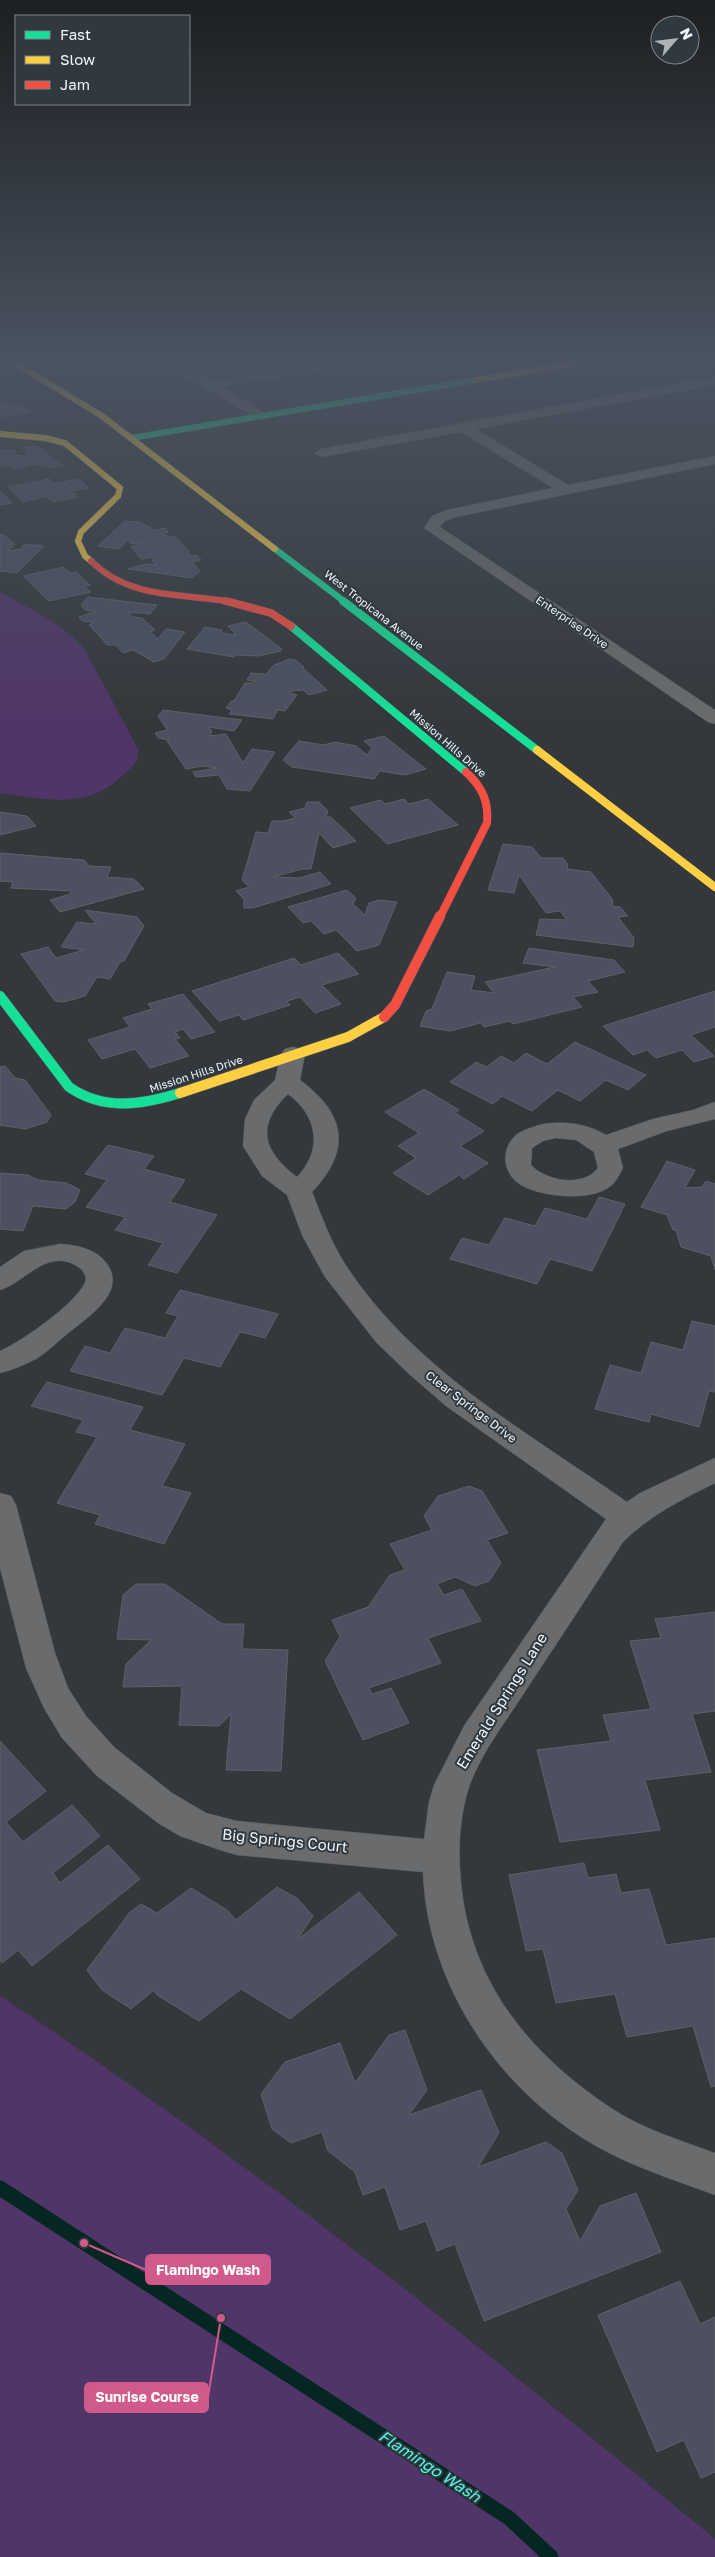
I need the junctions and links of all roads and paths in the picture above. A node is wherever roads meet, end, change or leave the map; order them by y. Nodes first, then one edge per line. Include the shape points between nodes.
1 (112, 480) edge
2 (186, 480) edge
3 (550, 480) edge
4 (614, 480) edge
5 (566, 490) junction
6 (715, 718) edge
7 (715, 887) edge
8 (0, 996) edge
9 (293, 1054) junction
10 (287, 1082) junction
11 (712, 1116) edge
12 (602, 1145) dead end
13 (298, 1191) junction
14 (0, 1281) edge
15 (0, 1363) edge
16 (715, 1470) edge
17 (0, 1505) edge
18 (627, 1518) junction
19 (439, 1857) junction
20 (715, 2174) edge

1 - 9 street, Mission Hills Drive via 120,488 118,496 81,532 78,541 81,551 110,578 146,592 240,604 281,618 474,779 485,793 490,811 487,823 395,1005 386,1016 361,1031
2 - 7 street, West Tropicana Avenue
3 - 5 street
4 - 5 street
5 - 6 street, Enterprise Drive via 452,513 439,518 432,528
8 - 9 street, Mission Hills Drive via 68,1087 98,1102 126,1105 158,1100
9 - 10 street
10 - 13 street via 307,1096 321,1112 328,1138 321,1166
10 - 13 street via 263,1105 257,1119 256,1146 262,1158 283,1181
11 - 12 street via 662,1124
13 - 18 street, Clear Springs Drive via 316,1236 335,1270 393,1341 456,1398
14 - 15 street via 35,1257 63,1252 88,1259 100,1275 96,1294 87,1303 27,1351
16 - 18 street, Emerald Springs Lane via 651,1501
17 - 19 street, Big Springs Court via 42,1670 56,1699 74,1728 98,1756 163,1809 186,1823 236,1838
18 - 19 street, Emerald Springs Lane via 598,1550 459,1766 447,1800
19 - 20 street, Emerald Springs Lane via 444,1911 454,1951 471,1990 494,2027 523,2062 557,2095 597,2123 640,2146

